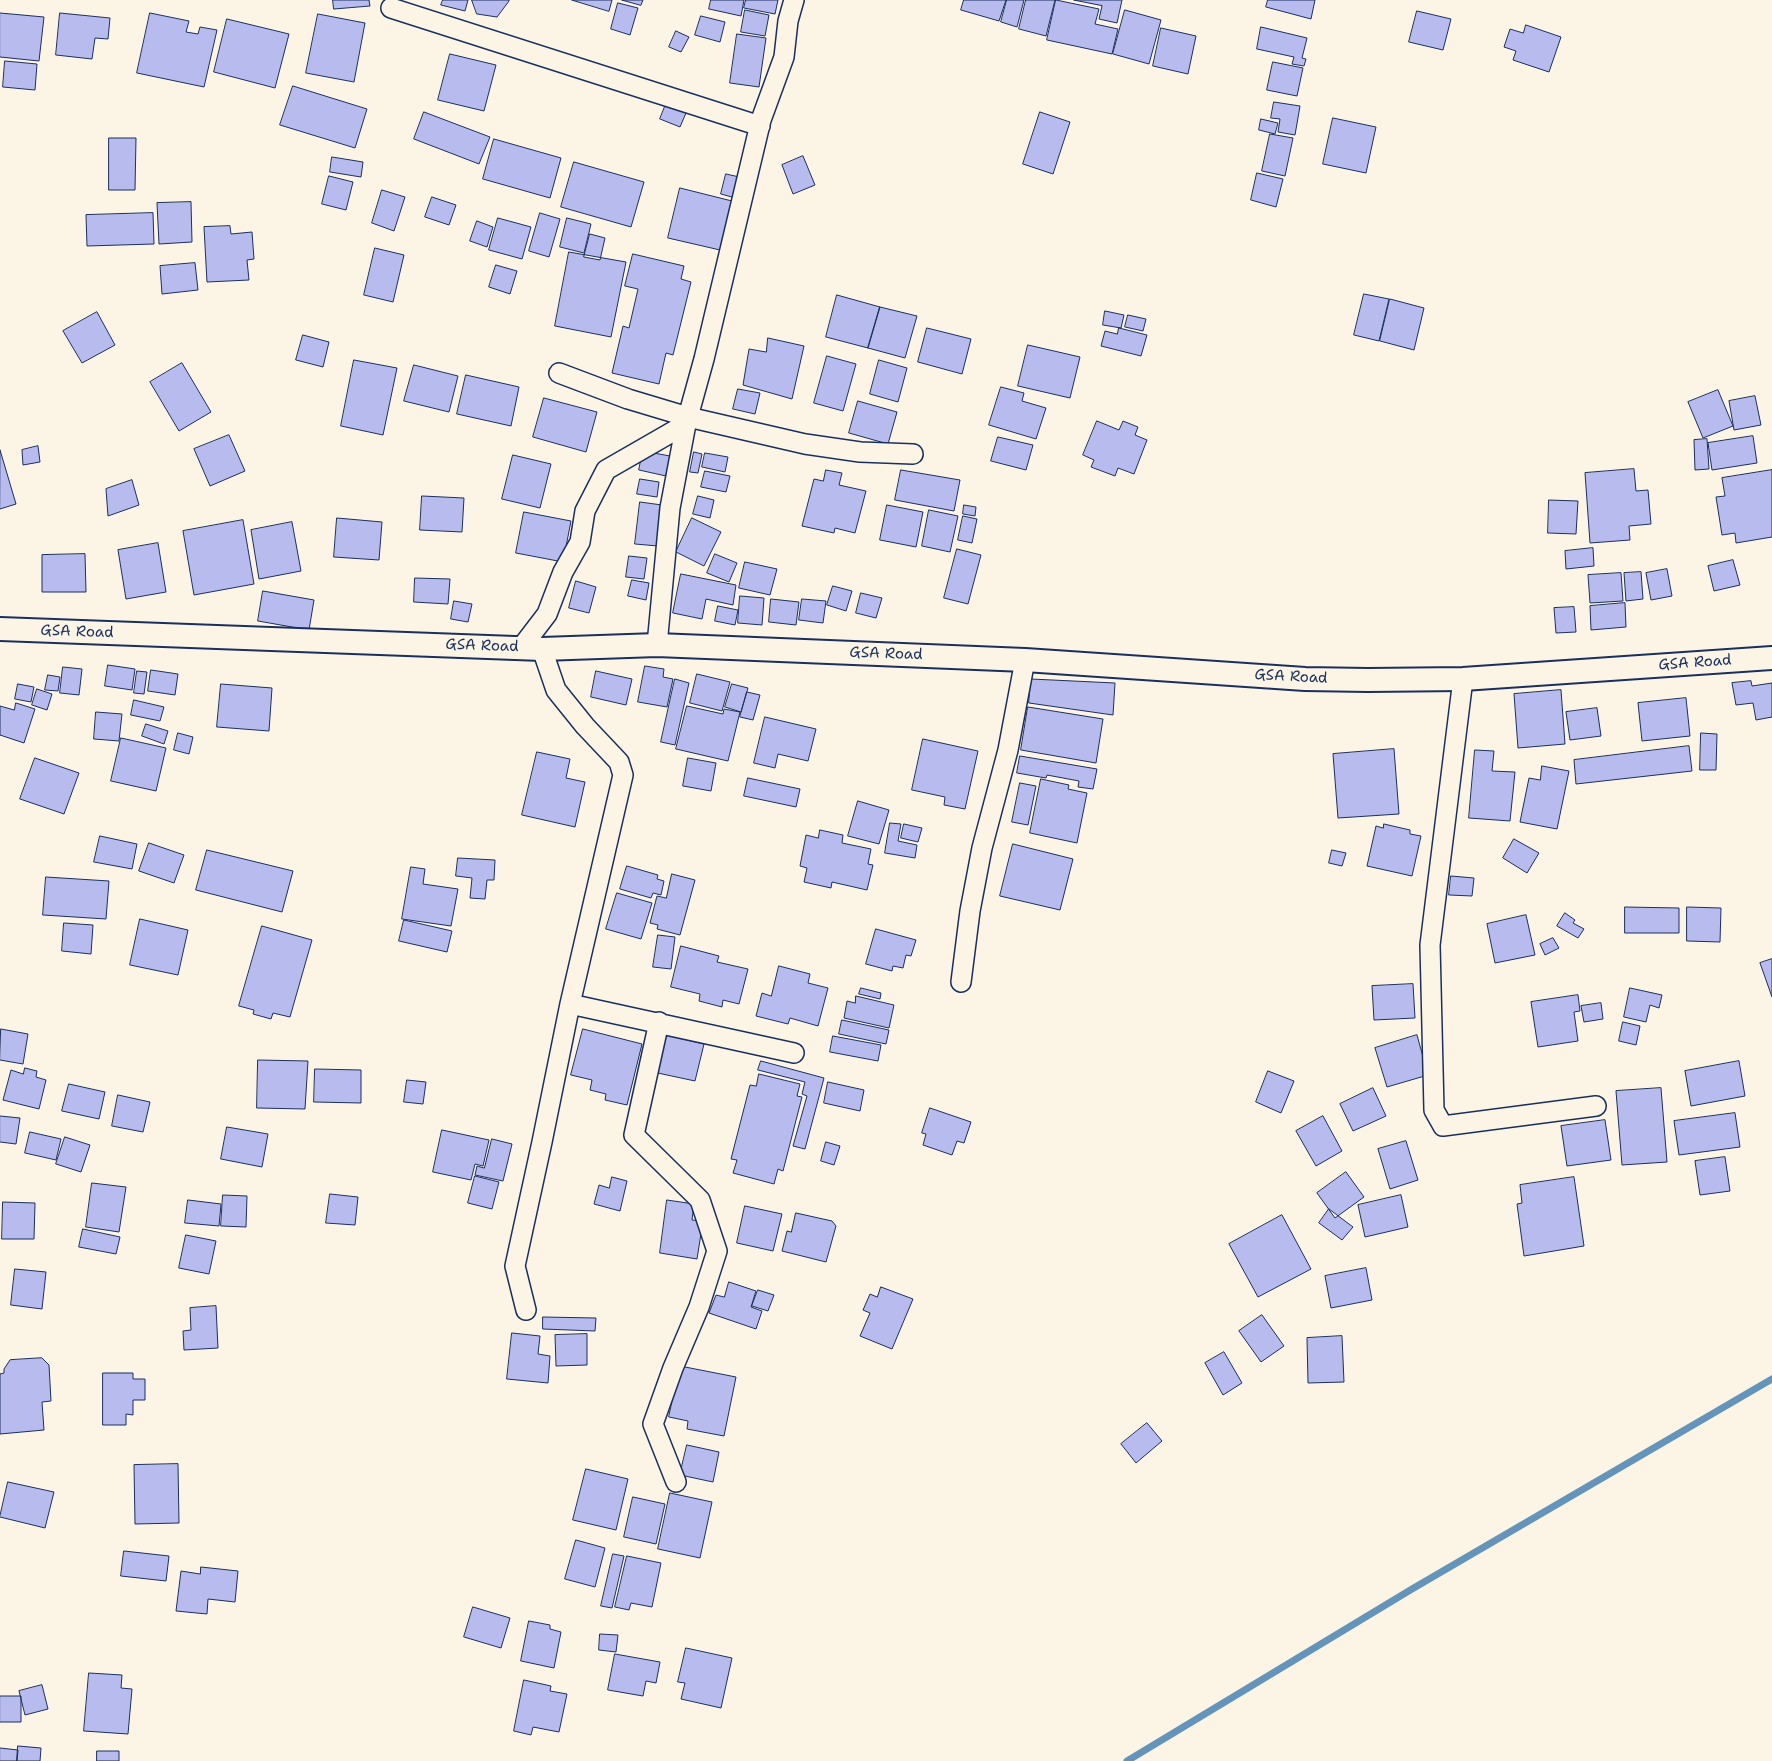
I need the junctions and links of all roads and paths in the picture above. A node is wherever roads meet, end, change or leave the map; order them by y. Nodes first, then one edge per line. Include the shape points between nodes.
1 (794, 0) edge
2 (391, 8) dead end
3 (760, 126) junction
4 (559, 373) dead end
5 (687, 420) junction
6 (914, 454) dead end
7 (0, 629) edge
8 (657, 645) junction
9 (532, 649) junction
10 (1772, 658) edge
11 (1025, 660) junction
12 (1463, 679) junction
13 (961, 982) dead end
14 (570, 1004) junction
15 (659, 1022) junction
16 (794, 1053) dead end
17 (1596, 1106) dead end
18 (526, 1310) dead end
19 (676, 1482) dead end

1 - 3 street via 784,57
2 - 3 street
3 - 5 street
4 - 5 street
5 - 6 street via 805,444 860,452
5 - 8 street via 670,508
5 - 9 street via 606,470 585,511 580,542 563,572
7 - 9 street, GSA Road
8 - 9 street, GSA Road
8 - 11 street, GSA Road
9 - 14 street via 556,690 619,762 622,775
10 - 12 street, GSA Road
11 - 12 street, GSA Road via 1305,678
11 - 13 street via 1008,750 982,848
12 - 17 street via 1430,946 1434,1110 1443,1126
14 - 15 street
14 - 18 street via 515,1266
15 - 16 street
15 - 19 street via 634,1135 700,1200 717,1250 699,1307 653,1424

